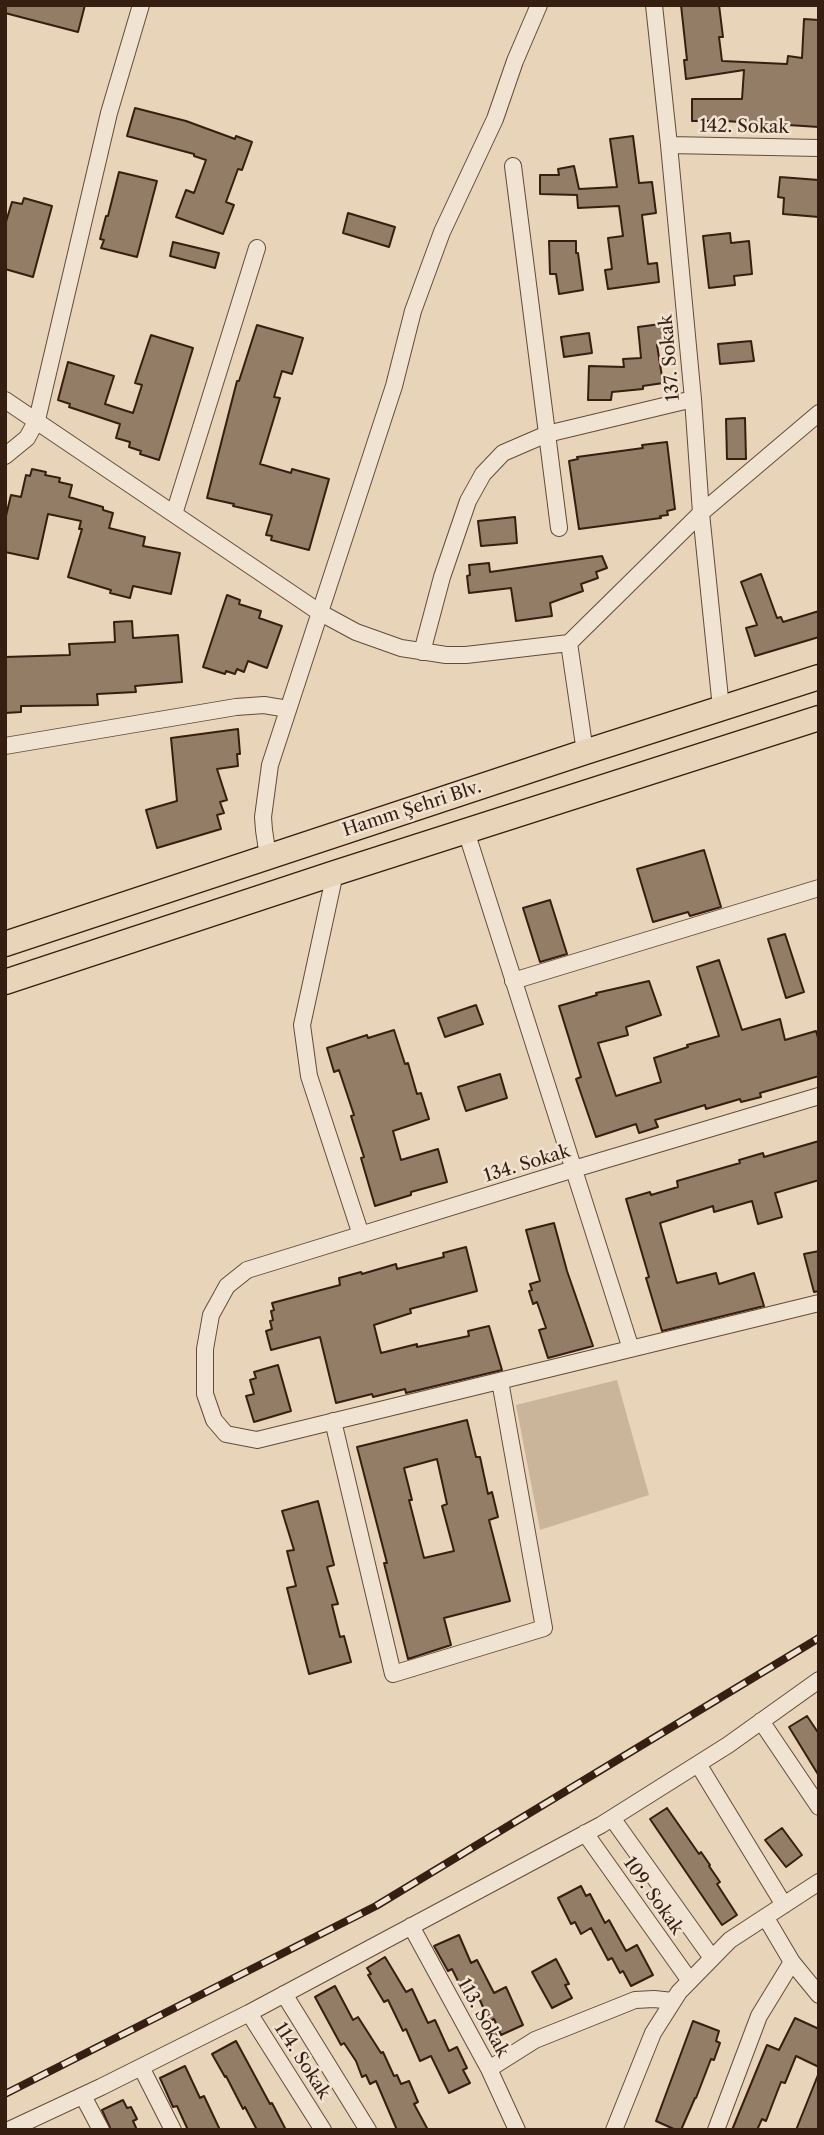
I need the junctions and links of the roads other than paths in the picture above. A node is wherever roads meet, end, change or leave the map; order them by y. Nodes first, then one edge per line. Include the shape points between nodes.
1 (141, 5) edge
2 (539, 5) edge
3 (654, 5) edge
4 (669, 145) junction
5 (819, 148) edge
6 (513, 166) dead end
7 (257, 248) dead end
8 (693, 399) junction
9 (5, 400) edge
10 (819, 413) edge
11 (37, 421) junction
12 (547, 434) junction
13 (5, 456) edge
14 (701, 513) junction
15 (174, 514) junction
16 (559, 528) dead end
17 (319, 612) junction
18 (569, 643) junction
19 (422, 652) junction
20 (819, 677) edge
21 (721, 708) junction
22 (288, 709) junction
23 (819, 718) edge
24 (5, 746) edge
25 (585, 752) junction
26 (466, 831) junction
27 (268, 857) junction
28 (335, 873) junction
29 (819, 888) edge
30 (5, 944) edge
31 (513, 981) junction
32 (5, 982) edge
33 (819, 1096) edge
34 (574, 1169) junction
35 (361, 1235) junction
36 (819, 1303) edge
37 (631, 1349) junction
38 (500, 1381) junction
39 (333, 1421) junction
40 (819, 1679) edge
41 (761, 1721) junction
42 (698, 1764) junction
43 (819, 1807) edge
44 (612, 1818) junction
45 (585, 1833) junction
46 (819, 1882) edge
47 (784, 1905) junction
48 (766, 1917) junction
49 (411, 1926) junction
50 (712, 1958) junction
51 (792, 1962) junction
52 (690, 1981) junction
53 (284, 1994) junction
54 (819, 1995) edge
55 (673, 2001) junction
56 (248, 2013) junction
57 (141, 2067) junction
58 (489, 2069) junction
59 (83, 2096) junction
60 (19, 2128) edge
61 (101, 2130) edge
62 (173, 2130) edge
63 (323, 2130) edge
64 (368, 2130) edge
65 (517, 2130) edge
66 (614, 2130) edge
67 (716, 2130) edge

1 - 11 street via 109,113
2 - 17 street via 413,311 394,386
3 - 4 street, 137. Sokak
4 - 5 street, 142. Sokak
4 - 8 street, 137. Sokak
6 - 12 street
7 - 15 street
8 - 12 street
8 - 14 street, 137. Sokak
9 - 11 street
10 - 14 street
11 - 13 street via 27,438
11 - 15 street
12 - 16 street
12 - 19 street via 503,453 468,500
14 - 18 street
14 - 21 street, 137. Sokak
15 - 17 street
17 - 19 street via 356,632
17 - 22 street
18 - 19 street via 466,655
18 - 25 street
20 - 21 main road, Hamm Şehri Blv.
21 - 25 main road, Hamm Şehri Blv.
22 - 24 street via 236,707
22 - 27 street via 267,784 264,830
23 - 26 main road
25 - 27 main road, Hamm Şehri Blv.
26 - 28 main road
26 - 31 street
27 - 30 main road, Hamm Şehri Blv.
28 - 32 main road
28 - 35 street via 302,1025 309,1076
29 - 31 street
31 - 34 street
33 - 34 street, 134. Sokak
34 - 35 street, 134. Sokak
34 - 37 street
35 - 39 street, 134. Sokak via 247,1270 227,1286 211,1315 205,1349 205,1394 214,1420 226,1434 257,1440
36 - 37 street
37 - 38 street
38 - 39 street
38 - 39 street via 544,1628 393,1674
40 - 41 street
41 - 42 street
41 - 43 street
42 - 44 street
42 - 47 street
44 - 45 street
44 - 50 street
45 - 49 street
45 - 52 street, 109. Sokak
46 - 47 street
47 - 48 street
48 - 50 street
48 - 51 street
49 - 53 street
49 - 58 street, 113. Sokak
50 - 52 street
51 - 54 street
51 - 67 street via 759,2016
52 - 55 street
53 - 56 street
53 - 64 street
55 - 58 street via 635,2000 535,2040
55 - 66 street via 653,2033
56 - 57 street
56 - 63 street, 114. Sokak
57 - 59 street
57 - 62 street
58 - 65 street, 113. Sokak
59 - 60 street
59 - 61 street

